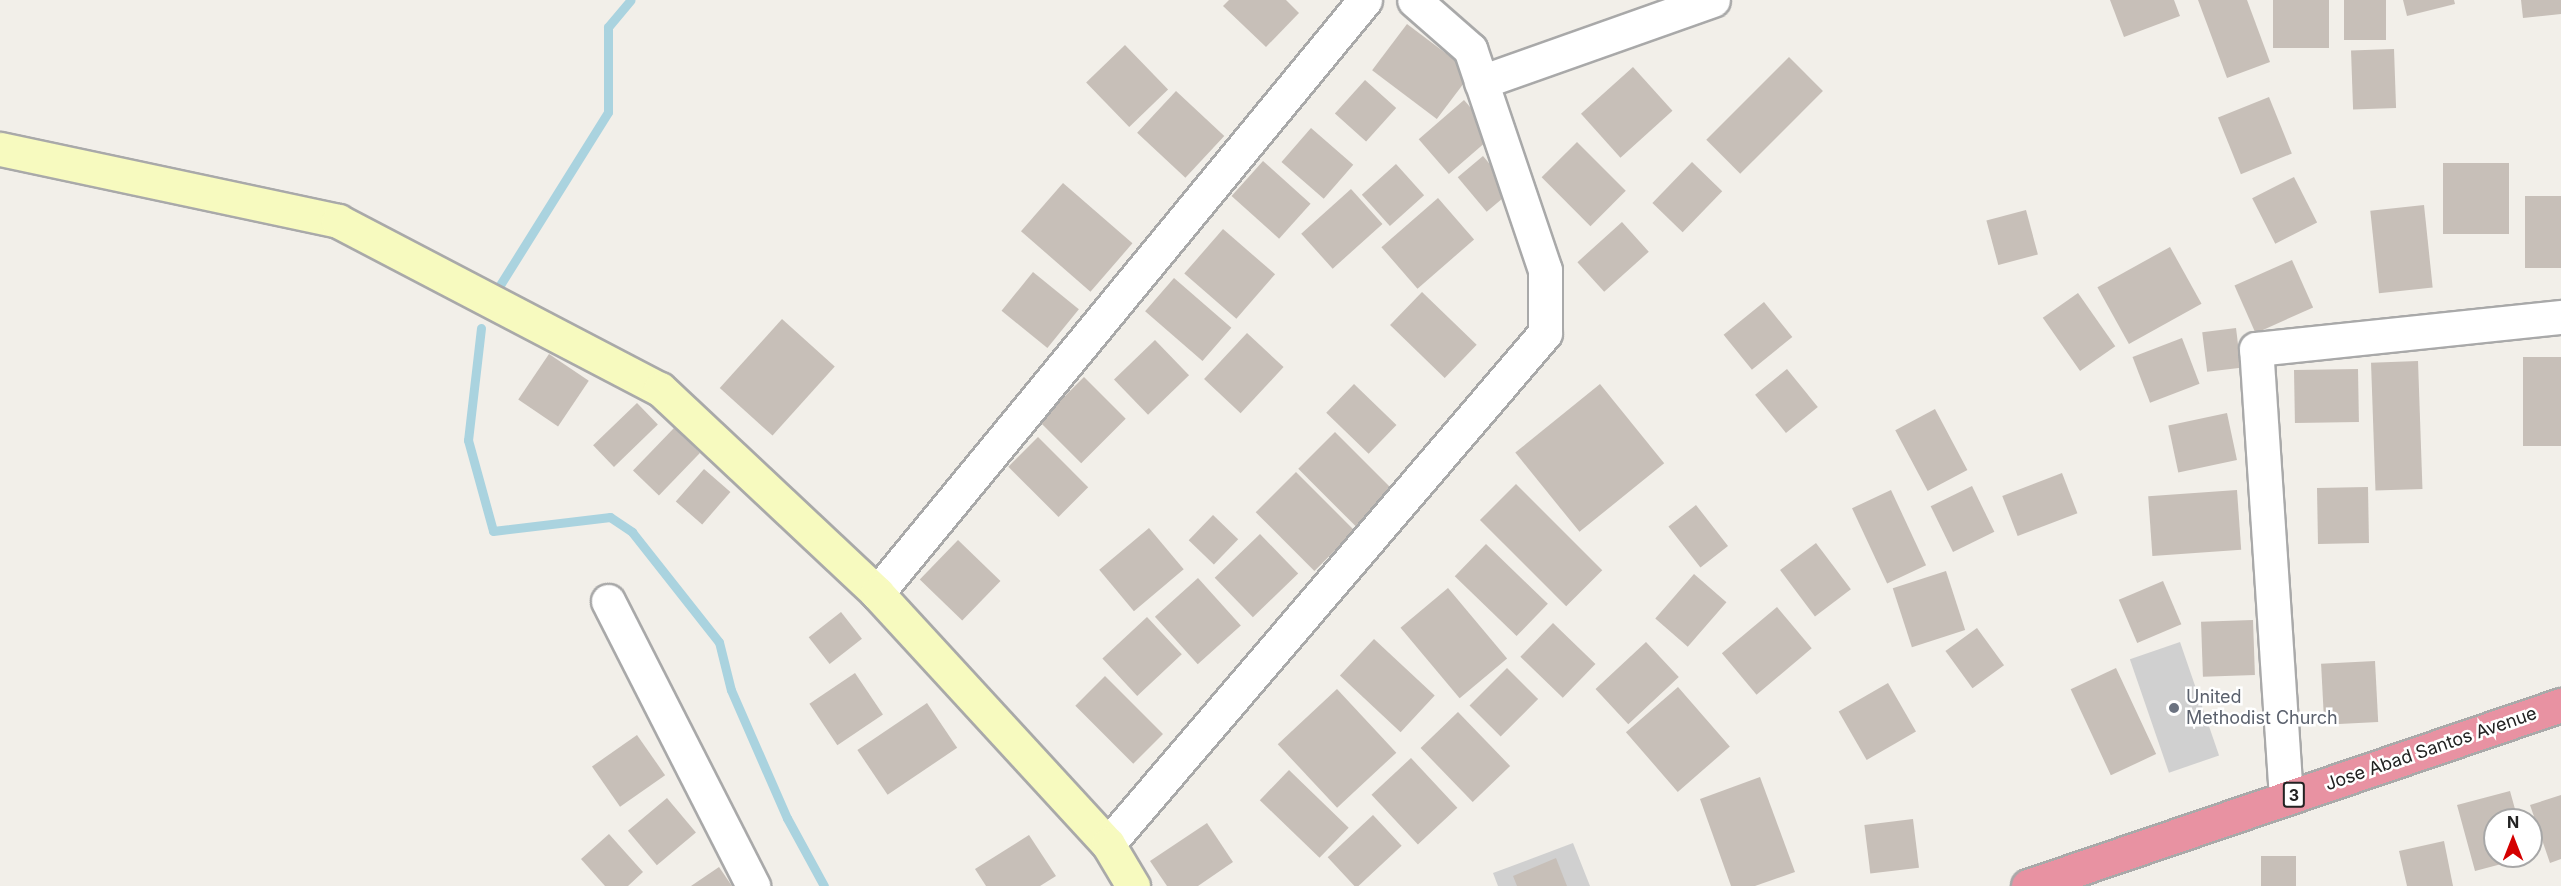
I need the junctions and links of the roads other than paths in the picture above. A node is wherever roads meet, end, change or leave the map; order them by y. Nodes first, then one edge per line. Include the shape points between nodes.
1 (1365, 0) edge
2 (1414, 0) edge
3 (1713, 0) edge
4 (1481, 82) junction
5 (0, 149) edge
6 (2561, 318) edge
7 (877, 593) junction
8 (608, 601) dead end
9 (2561, 705) edge
10 (2286, 798) junction
11 (1108, 844) junction
12 (753, 886) edge
13 (1133, 886) edge
14 (2028, 886) edge

1 - 7 street
2 - 4 street via 1470,49
3 - 4 street
4 - 11 street via 1545,270 1545,333
5 - 7 street via 338,221 660,389
6 - 10 street via 2256,350
7 - 11 street
8 - 12 street
9 - 10 highway, Jose Abad Santos Avenue / 3
10 - 14 highway, Jose Abad Santos Avenue / 3
11 - 13 street

